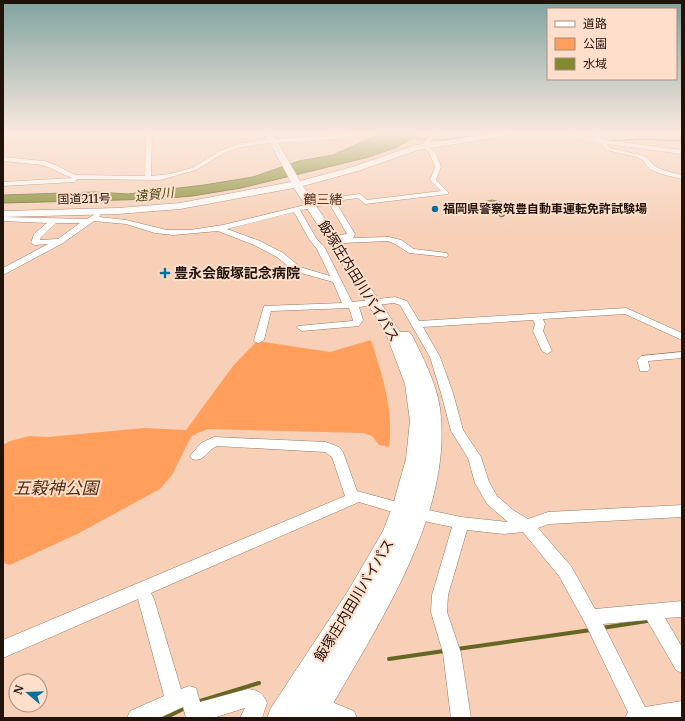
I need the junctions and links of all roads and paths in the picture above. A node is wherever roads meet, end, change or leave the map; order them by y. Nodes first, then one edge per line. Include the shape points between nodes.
1 (51, 166) edge
2 (149, 166) edge
3 (199, 166) edge
4 (291, 166) edge
5 (364, 166) edge
6 (438, 166) edge
7 (651, 166) edge
8 (682, 177) edge
9 (132, 178) junction
10 (148, 178) junction
11 (299, 180) junction
12 (3, 184) edge
13 (103, 212) junction
14 (3, 214) edge
15 (3, 219) edge
16 (91, 220) junction
17 (54, 221) junction
18 (216, 228) junction
19 (344, 239) junction
20 (60, 241) junction
21 (444, 255) dead end
22 (3, 272) edge
23 (338, 281) junction
24 (379, 302) junction
25 (351, 304) junction
26 (537, 316) junction
27 (416, 324) junction
28 (302, 328) dead end
29 (682, 337) edge
30 (259, 340) dead end
31 (548, 351) dead end
32 (682, 355) edge
33 (644, 370) dead end
34 (197, 456) dead end
35 (353, 499) junction
36 (411, 511) junction
37 (682, 511) edge
38 (461, 523) junction
39 (526, 526) junction
40 (146, 599) dead end
41 (682, 609) edge
42 (652, 612) junction
43 (594, 624) junction
44 (3, 649) edge
45 (682, 664) edge
46 (186, 704) junction
47 (682, 710) edge
48 (312, 712) edge
49 (637, 717) edge
50 (137, 718) edge
51 (250, 718) edge
52 (281, 718) edge
53 (347, 718) edge
54 (461, 718) edge

1 - 9 street via 68,176
2 - 10 street
3 - 10 street via 171,176
4 - 11 highway, 飯塚庄内田川バイパス
5 - 11 highway, 国道211号
6 - 19 street via 433,180 446,193 365,202 360,196 328,201 332,202 351,234
7 - 8 street
9 - 10 street
9 - 12 street
11 - 13 highway, 国道211号 via 180,206
11 - 19 highway, 飯塚庄内田川バイパス
11 - 24 highway, 飯塚庄内田川バイパス
13 - 14 highway, 国道211号
13 - 16 street
15 - 17 street
16 - 17 street
16 - 18 street via 127,222 168,232
16 - 20 street
17 - 20 street via 36,236 35,242
18 - 23 street via 257,243 280,255 297,269
18 - 23 street via 301,208
19 - 21 street via 390,239 412,251
19 - 24 highway, 飯塚庄内田川バイパス
20 - 22 street
23 - 25 street
24 - 25 street
24 - 27 street via 395,300 404,303
24 - 36 highway, 飯塚庄内田川バイパス via 413,384 419,421
25 - 28 street via 358,320 355,324
25 - 30 street via 266,308
26 - 27 street
26 - 29 street via 626,310
26 - 31 street via 540,324 538,331
27 - 39 street via 435,357 457,431 474,457 482,483 492,500
32 - 33 street via 645,358 642,360
34 - 35 street via 206,446 217,441 326,447 338,455
35 - 36 street via 358,496
35 - 44 street
36 - 38 street
36 - 48 highway, 飯塚庄内田川バイパス via 408,542 389,580
36 - 52 highway, 飯塚庄内田川バイパス via 394,534 376,568
37 - 39 street via 548,518
38 - 39 street via 504,528
38 - 54 street via 440,595 439,612 451,649
39 - 43 street via 565,571
40 - 46 street
41 - 42 street
42 - 43 street
42 - 45 street
43 - 49 street
46 - 50 street
46 - 51 street via 194,714 248,698 254,699 257,703 256,710
47 - 49 street
48 - 53 street

